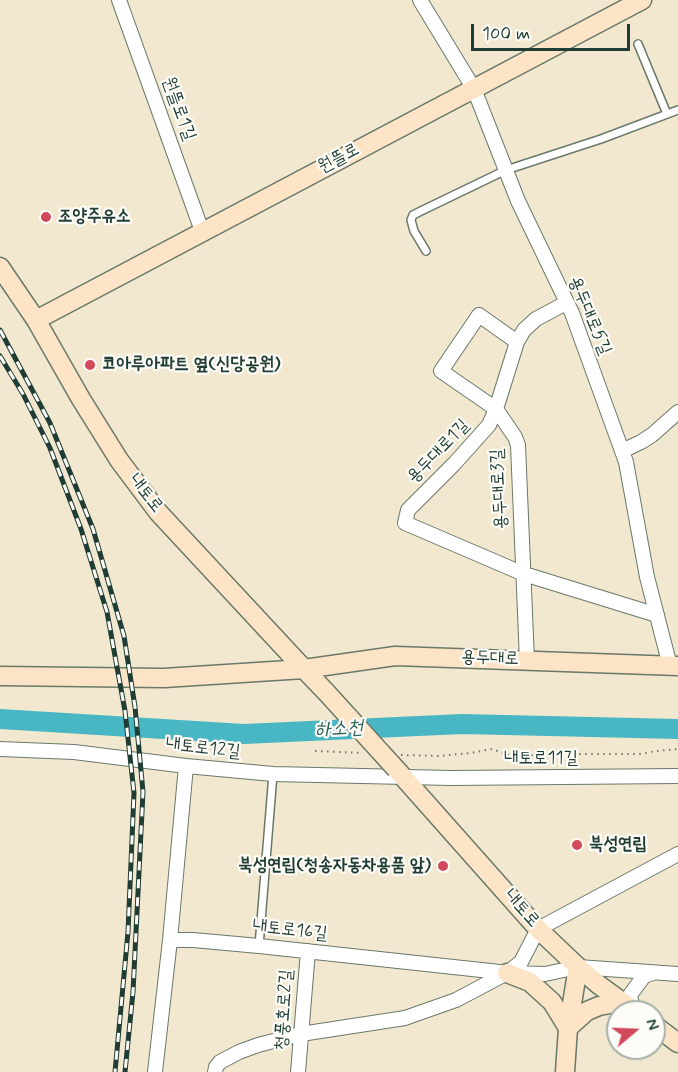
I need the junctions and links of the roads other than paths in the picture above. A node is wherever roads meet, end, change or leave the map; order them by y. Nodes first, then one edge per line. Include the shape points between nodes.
1 (119, 0) edge
2 (420, 0) edge
3 (642, 0) edge
4 (638, 44) dead end
5 (474, 89) junction
6 (678, 110) edge
7 (667, 114) junction
8 (506, 170) junction
9 (202, 231) junction
10 (426, 251) dead end
11 (0, 267) edge
12 (566, 303) junction
13 (36, 320) junction
14 (517, 342) junction
15 (496, 409) junction
16 (678, 412) edge
17 (622, 451) junction
18 (524, 573) junction
19 (657, 615) junction
20 (526, 661) junction
21 (674, 666) edge
22 (304, 669) junction
23 (0, 676) edge
24 (0, 749) edge
25 (186, 766) junction
26 (398, 767) junction
27 (273, 774) junction
28 (678, 776) edge
29 (678, 854) edge
30 (538, 929) junction
31 (170, 940) junction
32 (259, 946) junction
33 (308, 951) junction
34 (578, 967) junction
35 (507, 973) junction
36 (654, 973) junction
37 (678, 974) edge
38 (619, 1000) edge
39 (630, 1000) edge
40 (606, 1006) edge
41 (568, 1028) junction
42 (302, 1034) junction
43 (155, 1072) edge
44 (214, 1072) edge
45 (298, 1072) edge
46 (565, 1072) edge

1 - 9 street, 원뜰로1길
2 - 5 street, 용두대로5길
3 - 5 street, 원뜰로
4 - 7 lane
5 - 8 street, 용두대로5길
5 - 9 street, 원뜰로
6 - 7 lane
7 - 8 lane
8 - 10 lane via 413,215 414,231
8 - 12 street, 용두대로5길
9 - 13 street, 원뜰로
11 - 13 street, 내토로
12 - 14 street, 용두대로1길 via 536,319
12 - 17 street, 용두대로5길
13 - 22 street, 내토로 via 136,484
14 - 15 street, 용두대로1길
14 - 15 street, 용두대로3길 via 479,315 441,371
15 - 18 street, 용두대로3길 via 518,445
15 - 18 street, 용두대로1길 via 489,425 408,510 405,523
16 - 17 street via 652,435
17 - 19 street, 용두대로5길
18 - 19 street
18 - 20 street, 용두대로3길
19 - 21 street, 용두대로5길
20 - 21 street, 용두대로
20 - 22 street, 용두대로 via 395,656
22 - 23 street, 용두대로 via 164,678
22 - 26 street, 내토로, bridge
24 - 25 street, 내토로12길 via 74,752
25 - 27 street, 내토로12길
25 - 31 street
26 - 27 street, 내토로12길
26 - 28 street, 내토로11길
26 - 30 street, 내토로
27 - 32 lane
29 - 30 street
30 - 34 street, 내토로
30 - 35 street via 520,962
31 - 32 street, 내토로16길
31 - 43 street
32 - 33 street, 내토로16길
33 - 35 street, 내토로16길
33 - 42 street, 청풍호로2길
34 - 35 street, 내토로16길 via 545,974
34 - 36 street, 내토로16길
34 - 38 street, 내토로
34 - 41 street
35 - 41 street via 530,982 552,1002
35 - 42 street via 456,1000 405,1018
36 - 37 street, 내토로16길
36 - 39 street via 644,976
40 - 41 street via 587,1011
41 - 46 street
42 - 44 street via 239,1052 220,1062
42 - 45 street, 청풍호로2길

